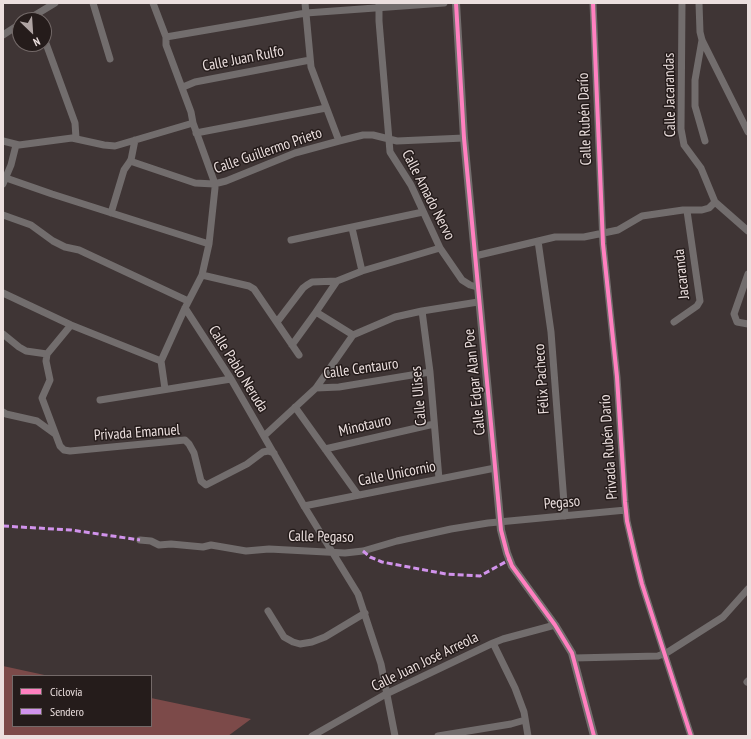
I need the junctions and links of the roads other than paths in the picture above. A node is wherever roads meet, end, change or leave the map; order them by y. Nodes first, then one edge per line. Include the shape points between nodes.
1 (55, 3) edge
2 (93, 3) edge
3 (153, 3) edge
4 (305, 3) edge
5 (444, 3) edge
6 (456, 3) edge
7 (593, 3) edge
8 (682, 3) edge
9 (699, 3) edge
10 (379, 6) edge
11 (44, 12) edge
12 (306, 13) junction
13 (12, 29) edge
14 (3, 34) edge
15 (166, 37) junction
16 (702, 40) junction
17 (49, 52) edge
18 (110, 59) dead end
19 (310, 60) junction
20 (183, 87) junction
21 (326, 108) junction
22 (193, 123) junction
23 (748, 132) edge
24 (196, 133) junction
25 (76, 138) junction
26 (464, 138) junction
27 (135, 140) junction
28 (389, 140) junction
29 (3, 141) edge
30 (338, 141) junction
31 (705, 141) dead end
32 (16, 145) junction
33 (130, 161) junction
34 (5, 181) edge
35 (214, 184) junction
36 (715, 202) junction
37 (687, 210) junction
38 (423, 212) junction
39 (111, 213) junction
40 (3, 215) edge
41 (352, 228) junction
42 (748, 231) edge
43 (602, 234) junction
44 (292, 240) dead end
45 (538, 241) junction
46 (208, 244) junction
47 (440, 248) junction
48 (475, 256) junction
49 (362, 271) junction
50 (748, 274) edge
51 (202, 275) junction
52 (336, 281) junction
53 (477, 287) junction
54 (3, 293) edge
55 (478, 302) junction
56 (186, 305) junction
57 (422, 311) junction
58 (316, 312) junction
59 (277, 322) junction
60 (674, 322) dead end
61 (748, 324) edge
62 (71, 325) junction
63 (3, 334) edge
64 (353, 335) junction
65 (292, 345) junction
66 (47, 354) junction
67 (299, 355) dead end
68 (161, 361) junction
69 (430, 372) junction
70 (231, 379) junction
71 (316, 388) junction
72 (165, 389) junction
73 (100, 400) dead end
74 (295, 407) junction
75 (3, 412) edge
76 (434, 424) junction
77 (56, 434) junction
78 (264, 436) junction
79 (325, 449) junction
80 (274, 453) junction
81 (495, 468) junction
82 (439, 479) junction
83 (358, 495) junction
84 (304, 506) junction
85 (626, 510) junction
86 (565, 516) junction
87 (500, 522) junction
88 (140, 540) dead end
89 (334, 553) junction
90 (748, 589) edge
91 (268, 611) dead end
92 (365, 613) junction
93 (555, 626) junction
94 (493, 643) junction
95 (664, 654) junction
96 (574, 658) junction
97 (386, 694) junction
98 (525, 720) junction
99 (312, 736) edge
100 (395, 736) edge
101 (438, 736) edge
102 (528, 736) edge
103 (594, 736) edge
104 (691, 736) edge

1 - 11 street
2 - 18 street
3 - 15 street
4 - 12 street
5 - 10 street
6 - 26 street, Calle Edgar Alan Poe
7 - 43 street, Calle Rubén Darío
8 - 36 street, Calle Jacarandas via 682,137 686,148 701,168
9 - 16 street
10 - 12 street
10 - 28 street, Calle Amado Nervo via 378,22
12 - 15 street
12 - 19 street
13 - 14 street
15 - 20 street via 166,45
16 - 23 street
16 - 31 street via 695,80 695,106
17 - 25 street via 75,122
19 - 20 street, Calle Juan Rulfo via 195,82
19 - 21 street
20 - 22 street
21 - 24 street
21 - 30 street
22 - 24 street
22 - 27 street
24 - 35 street
25 - 27 street via 110,146
25 - 32 street
26 - 28 street, Calle Guillermo Prieto
26 - 48 street, Calle Edgar Alan Poe
27 - 33 street
28 - 30 street, Calle Guillermo Prieto via 367,135
28 - 38 street, Calle Amado Nervo via 390,152 411,185
29 - 32 street
30 - 35 street, Calle Guillermo Prieto via 295,153
32 - 34 street
33 - 35 street, Calle Guillermo Prieto via 195,183
33 - 39 street via 124,170
34 - 39 street
35 - 46 street via 215,196
36 - 37 street via 706,209
36 - 42 street
37 - 43 street via 642,216 620,229
37 - 60 street, Jacaranda via 700,301 697,306
38 - 41 street
38 - 47 street, Calle Amado Nervo
39 - 46 street
40 - 56 street via 31,225 53,241 79,250
41 - 44 street
41 - 49 street
43 - 45 street via 584,237 560,236
43 - 85 street, Privada Rubén Darío via 617,377
45 - 48 street
45 - 86 street, Félix Pacheco via 551,332
46 - 51 street
47 - 49 street
47 - 53 street, Calle Amado Nervo via 462,280
48 - 53 street, Calle Edgar Alan Poe
49 - 52 street
50 - 61 street via 734,314 737,322
51 - 56 street
51 - 59 street via 249,286
52 - 58 street
52 - 59 street via 312,282 307,285
53 - 55 street, Calle Edgar Alan Poe
54 - 62 street
55 - 57 street
55 - 81 street, Calle Edgar Alan Poe
56 - 68 street
56 - 70 street, Calle Pablo Neruda
57 - 64 street via 395,317
57 - 69 street, Calle Ulises
58 - 64 street
58 - 65 street
59 - 65 street
62 - 66 street
62 - 68 street
63 - 66 street via 26,351
64 - 71 street
65 - 67 street
66 - 77 street, Privada Emanuel via 50,380 43,394 43,401
68 - 72 street
69 - 71 street, Calle Centauro via 339,387
69 - 76 street, Calle Ulises
70 - 72 street
70 - 78 street, Calle Pablo Neruda
71 - 74 street, Calle Centauro
72 - 73 street
74 - 78 street, Calle Centauro
74 - 79 street
75 - 77 street via 37,421
76 - 79 street, Minotauro
76 - 82 street, Calle Ulises
77 - 80 street, Privada Emanuel via 60,446 70,451 185,440 194,453 201,481 206,485 247,464 263,452
78 - 80 street, Calle Pablo Neruda
79 - 83 street
80 - 84 street, Calle Pablo Neruda
81 - 82 street, Calle Unicornio
81 - 87 street, Calle Edgar Alan Poe
82 - 83 street, Calle Unicornio
83 - 84 street, Calle Unicornio
84 - 89 street, Calle Pablo Neruda
85 - 86 street, Pegaso
85 - 95 street, Privada Rubén Darío via 636,560
86 - 87 street, Pegaso
87 - 89 street, Calle Pegaso via 451,529 355,552
87 - 93 street, Calle Edgar Alan Poe via 512,566
88 - 89 street, Calle Pegaso via 159,545 211,545 246,551 269,549
89 - 92 street, Calle Pablo Neruda via 353,584
90 - 95 street via 722,617
91 - 92 street via 284,637 300,644 325,637
92 - 97 street, Calle Pablo Neruda via 379,657
93 - 94 street, Calle Juan José Arreola
93 - 96 street, Calle Edgar Alan Poe
94 - 97 street, Calle Juan José Arreola
94 - 98 street via 515,688
95 - 96 street via 652,657
95 - 104 street
96 - 103 street, Calle Edgar Alan Poe
97 - 99 street, Calle Juan José Arreola
97 - 100 street, Calle Pablo Neruda
98 - 101 street
98 - 102 street

